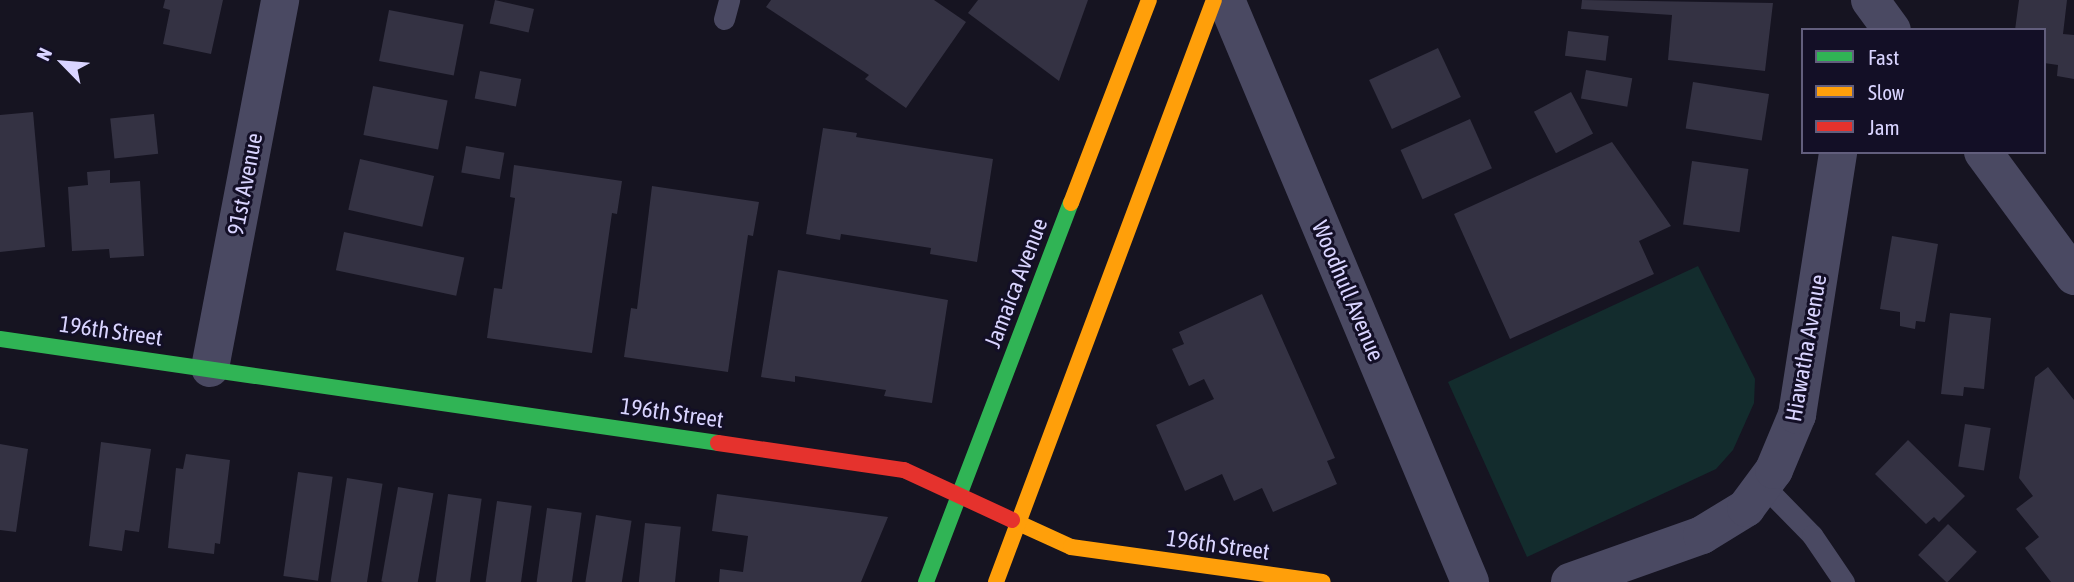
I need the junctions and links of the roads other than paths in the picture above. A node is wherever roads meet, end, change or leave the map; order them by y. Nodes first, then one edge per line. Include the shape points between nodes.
1 (280, 0) edge
2 (1149, 0) edge
3 (1214, 0) edge
4 (1226, 0) edge
5 (1862, 0) edge
6 (1870, 0) edge
7 (1857, 28) edge
8 (1891, 28) edge
9 (1838, 154) edge
10 (1984, 154) edge
11 (2074, 276) edge
12 (0, 339) edge
13 (210, 368) junction
14 (1763, 485) junction
15 (959, 496) junction
16 (1019, 524) junction
17 (926, 582) edge
18 (996, 582) edge
19 (1323, 582) edge
20 (1470, 582) edge
21 (1570, 582) edge
22 (1844, 582) edge

1 - 13 street, 91st Avenue
2 - 15 street, Jamaica Avenue
3 - 16 street
4 - 20 street, Woodhull Avenue
5 - 7 street
6 - 8 street
9 - 14 street, Hiawatha Avenue via 1797,415
10 - 11 street
12 - 13 street, 196th Street
13 - 15 street, 196th Street via 904,470
14 - 21 street, Hiawatha Avenue via 1746,508 1702,535
14 - 22 lane via 1812,535
15 - 16 street, 196th Street
15 - 17 street, Jamaica Avenue
16 - 18 street
16 - 19 street, 196th Street via 1071,547

